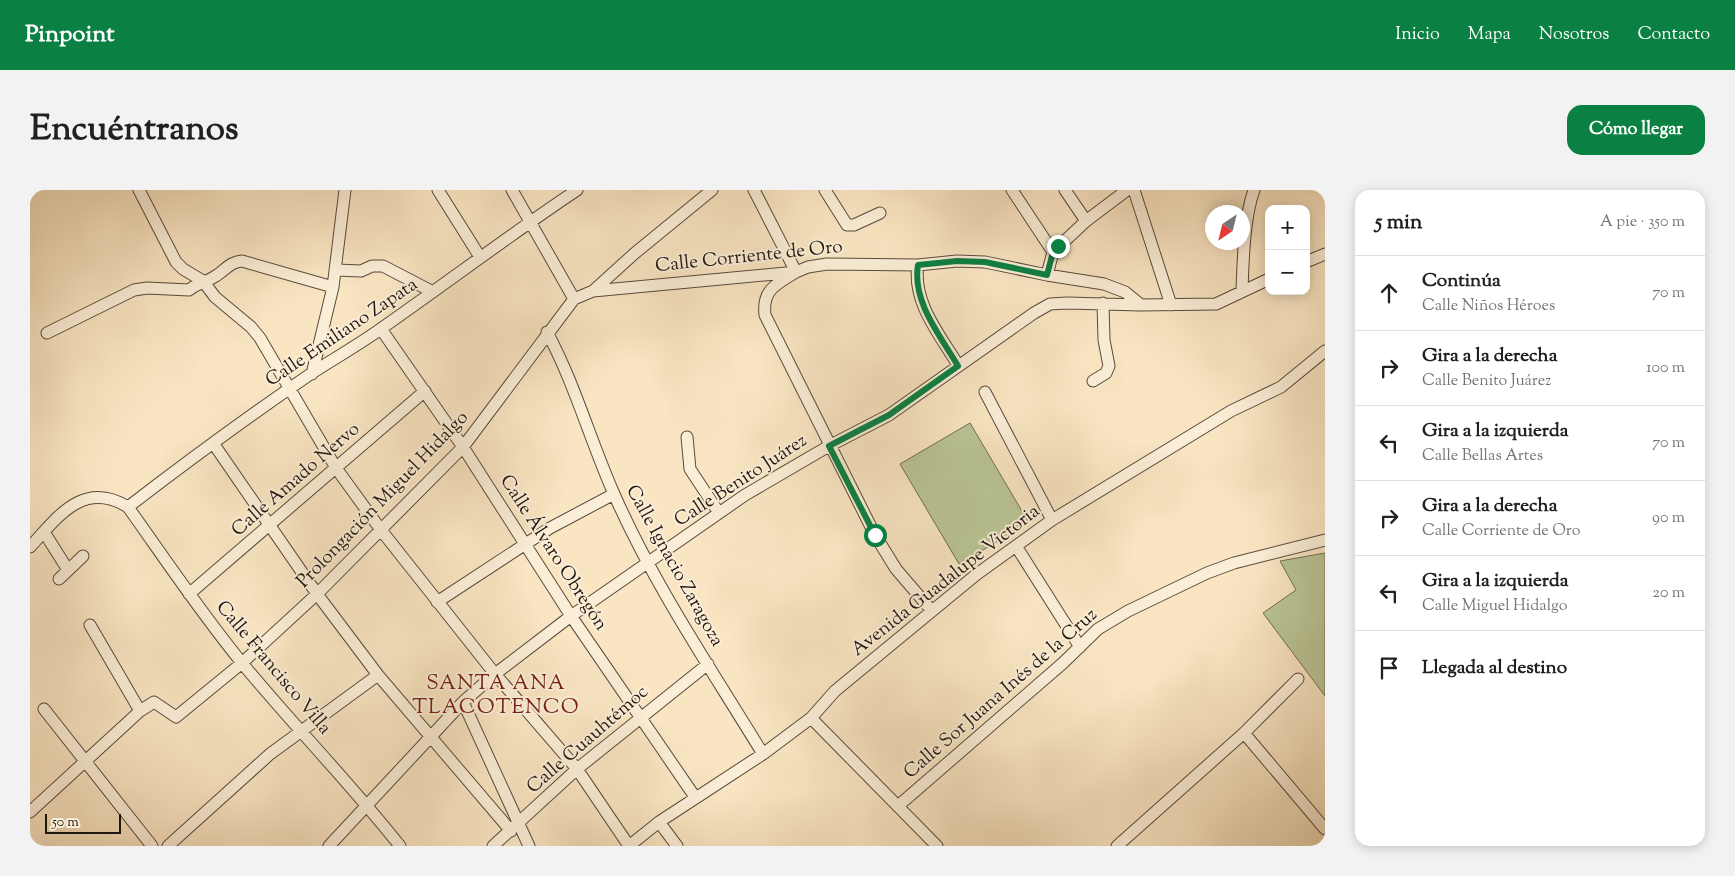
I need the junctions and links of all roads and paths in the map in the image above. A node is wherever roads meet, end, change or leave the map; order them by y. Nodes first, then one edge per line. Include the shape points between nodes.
1 (139, 190) edge
2 (345, 190) edge
3 (438, 190) edge
4 (512, 190) edge
5 (578, 190) edge
6 (712, 190) edge
7 (754, 190) edge
8 (825, 190) edge
9 (1012, 190) edge
10 (1065, 190) edge
11 (1127, 190) edge
12 (1134, 190) edge
13 (1254, 190) edge
14 (880, 213) dead end
15 (1086, 221) junction
16 (530, 224) junction
17 (1053, 252) junction
18 (1325, 254) edge
19 (480, 257) junction
20 (1310, 260) edge
21 (918, 265) junction
22 (336, 270) junction
23 (796, 272) junction
24 (1047, 275) junction
25 (203, 281) junction
26 (1265, 281) edge
27 (333, 287) junction
28 (593, 291) junction
29 (1242, 291) junction
30 (433, 292) junction
31 (574, 298) junction
32 (1104, 303) junction
33 (1141, 305) junction
34 (1171, 305) junction
35 (381, 329) junction
36 (547, 332) junction
37 (48, 333) dead end
38 (1325, 351) edge
39 (958, 366) junction
40 (312, 374) junction
41 (1093, 381) dead end
42 (290, 390) junction
43 (425, 391) junction
44 (985, 392) dead end
45 (687, 437) dead end
46 (213, 443) junction
47 (829, 446) junction
48 (463, 447) junction
49 (336, 468) junction
50 (614, 494) junction
51 (128, 507) junction
52 (719, 514) junction
53 (1052, 520) junction
54 (270, 525) junction
55 (381, 530) junction
56 (44, 532) junction
57 (1325, 540) edge
58 (527, 545) junction
59 (1016, 546) junction
60 (30, 547) edge
61 (83, 556) dead end
62 (648, 563) junction
63 (68, 570) junction
64 (59, 579) dead end
65 (189, 594) junction
66 (317, 594) junction
67 (437, 602) junction
68 (932, 610) junction
69 (571, 616) junction
70 (90, 625) dead end
71 (1080, 647) junction
72 (242, 663) junction
73 (708, 664) junction
74 (495, 674) junction
75 (378, 675) junction
76 (1298, 678) dead end
77 (462, 702) junction
78 (44, 709) dead end
79 (140, 711) junction
80 (641, 717) junction
81 (811, 718) junction
82 (301, 730) junction
83 (1244, 733) junction
84 (430, 736) junction
85 (763, 754) junction
86 (85, 762) junction
87 (577, 769) junction
88 (695, 797) junction
89 (368, 806) junction
90 (898, 806) junction
91 (30, 812) edge
92 (659, 822) junction
93 (514, 828) junction
94 (1325, 829) edge
95 (152, 846) edge
96 (168, 846) edge
97 (329, 846) edge
98 (400, 846) edge
99 (494, 846) edge
100 (529, 846) edge
101 (629, 846) edge
102 (678, 846) edge
103 (937, 846) edge
104 (1117, 846) edge

1 - 25 street via 176,262
2 - 22 street
3 - 19 street
4 - 16 street
5 - 16 street, Calle Emiliano Zapata
6 - 28 street
7 - 23 street
8 - 14 street via 847,225
9 - 17 street
10 - 15 street
11 - 15 street
12 - 34 street
13 - 29 street via 1249,205
15 - 17 street
16 - 19 street, Calle Emiliano Zapata
16 - 31 street
17 - 24 street
18 - 20 street
19 - 30 street, Calle Emiliano Zapata
21 - 23 street, Calle Corriente de Oro via 827,264
21 - 24 street, Calle Corriente de Oro via 985,262
21 - 39 street via 918,293
22 - 27 street
22 - 30 street via 361,271 383,266
23 - 28 street, Calle Corriente de Oro
23 - 47 street via 769,292 764,303 765,314
24 - 33 street, Calle Corriente de Oro via 1104,284 1125,292
25 - 27 street via 212,279 235,261 242,261
25 - 37 street via 188,290 134,290
25 - 42 street via 215,297 255,332
26 - 29 street, Calle Benito Juárez
27 - 40 street
28 - 31 street
29 - 34 street, Calle Benito Juárez via 1216,304
30 - 35 street, Calle Emiliano Zapata
31 - 36 street, Prolongación Miguel Hidalgo
32 - 33 street, Calle Benito Juárez
32 - 39 street, Calle Benito Juárez via 1050,304
32 - 41 street via 1103,333 1109,366 1106,373
33 - 34 street, Calle Benito Juárez
35 - 40 street, Calle Emiliano Zapata
35 - 43 street, Calle Álvaro Obregón
36 - 48 street, Prolongación Miguel Hidalgo via 508,390
36 - 50 street, Calle Ignacio Zaragoza via 562,360
38 - 53 street, Avenida Guadalupe Victoria via 1281,387 1231,412
39 - 47 street, Calle Benito Juárez via 889,415
40 - 42 street, Calle Emiliano Zapata
42 - 46 street, Calle Emiliano Zapata
42 - 49 street
43 - 48 street, Calle Álvaro Obregón
43 - 49 street, Calle Amado Nervo
44 - 53 street
45 - 52 street via 690,469
46 - 51 street, Calle Emiliano Zapata
46 - 54 street
47 - 52 street, Calle Benito Juárez
47 - 68 street via 896,568
48 - 55 street, Prolongación Miguel Hidalgo
48 - 58 street, Calle Álvaro Obregón
49 - 54 street, Calle Amado Nervo
49 - 55 street
50 - 58 street via 550,528
50 - 62 street, Calle Ignacio Zaragoza
51 - 56 street via 116,500 88,498 62,511
51 - 65 street, Calle Francisco Villa
52 - 62 street, Calle Benito Juárez
53 - 59 street, Avenida Guadalupe Victoria
54 - 65 street, Calle Amado Nervo
54 - 66 street
55 - 66 street, Prolongación Miguel Hidalgo
55 - 67 street
56 - 60 street
56 - 63 street
57 - 71 street, Calle Sor Juana Inés de la Cruz via 1207,573 1128,611 1098,629
58 - 67 street
58 - 69 street, Calle Álvaro Obregón
59 - 68 street, Avenida Guadalupe Victoria
59 - 71 street
61 - 63 street
62 - 69 street, Calle Benito Juárez
62 - 73 street, Calle Ignacio Zaragoza
63 - 64 street
65 - 72 street, Calle Francisco Villa
66 - 72 street, Prolongación Miguel Hidalgo
66 - 75 street
67 - 74 street
68 - 81 street, Avenida Guadalupe Victoria via 835,691
69 - 74 street, Calle Benito Juárez
69 - 80 street, Calle Álvaro Obregón
70 - 79 street
71 - 90 street, Calle Sor Juana Inés de la Cruz
72 - 79 street, Prolongación Miguel Hidalgo via 176,717 154,702
72 - 82 street, Calle Francisco Villa
73 - 80 street, Calle Cuauhtémoc
73 - 85 street, Calle Ignacio Zaragoza
74 - 77 street, Calle Benito Juárez
74 - 87 street
75 - 82 street
75 - 84 street
76 - 83 street
77 - 84 street, Calle Benito Juárez
77 - 93 street
78 - 86 street
79 - 86 street
80 - 87 street, Calle Cuauhtémoc
80 - 88 street, Calle Álvaro Obregón
81 - 85 street, Avenida Guadalupe Victoria
81 - 90 street
82 - 89 street, Calle Francisco Villa
82 - 96 street
83 - 94 street
83 - 104 street
84 - 89 street, Calle Benito Juárez
84 - 93 street
85 - 88 street, Avenida Guadalupe Victoria
86 - 91 street
86 - 95 street
87 - 93 street, Calle Cuauhtémoc
87 - 101 street
88 - 92 street, Avenida Guadalupe Victoria
89 - 97 street, Calle Benito Juárez
89 - 98 street, Calle Francisco Villa
90 - 103 street
92 - 101 street, Avenida Guadalupe Victoria
92 - 102 street
93 - 99 street, Calle Cuauhtémoc
93 - 100 street

